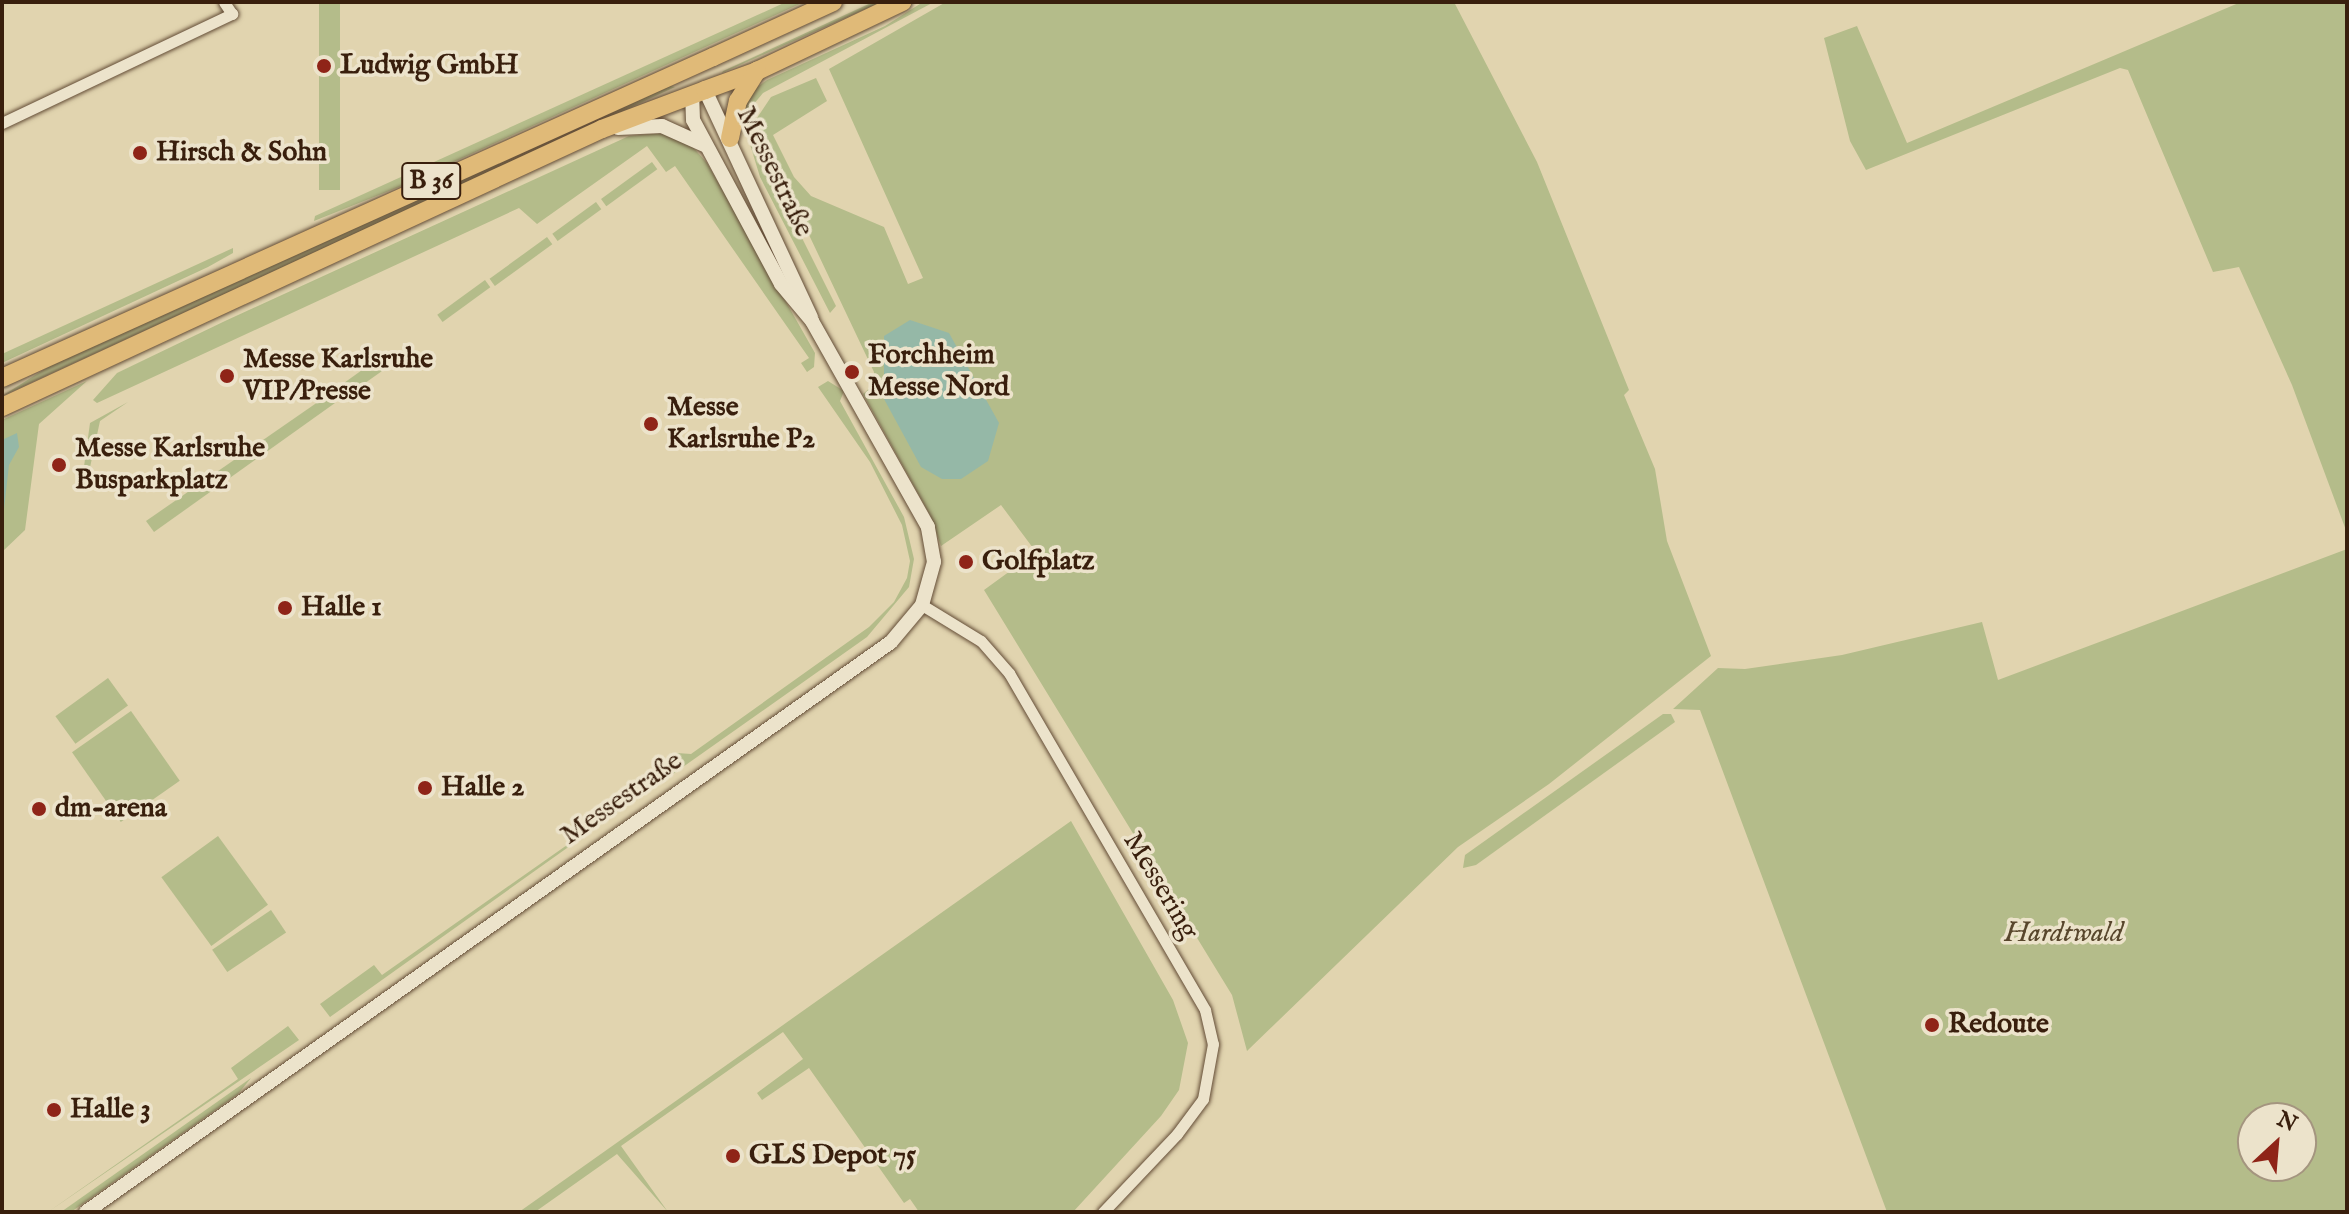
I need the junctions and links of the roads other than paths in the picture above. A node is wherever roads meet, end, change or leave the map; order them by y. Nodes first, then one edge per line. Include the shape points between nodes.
1 (224, 2) edge
2 (833, 2) edge
3 (902, 2) edge
4 (713, 57) junction
5 (757, 71) junction
6 (662, 79) junction
7 (698, 89) junction
8 (2, 123) edge
9 (602, 129) junction
10 (730, 138) junction
11 (708, 148) junction
12 (812, 321) junction
13 (2, 378) edge
14 (2, 407) edge
15 (922, 605) junction
16 (86, 1212) edge
17 (1103, 1212) edge

1 - 8 street via 232,14
2 - 4 main road, B 36
3 - 5 main road, B 36
4 - 6 main road, B 36
4 - 7 main road
5 - 7 main road, B 36
5 - 10 main road via 738,101
6 - 7 main road
6 - 13 main road, B 36
7 - 9 main road, B 36
7 - 10 street, Messestraße
7 - 11 street, Messestraße via 693,120
9 - 11 street via 662,126
9 - 14 main road, B 36
10 - 12 street, Messestraße
11 - 12 street, Messestraße via 781,284
12 - 15 street, Messestraße via 928,527 934,562
15 - 16 street, Messestraße via 891,642
15 - 17 street, Messering via 981,641 1009,673 1205,1010 1213,1044 1203,1099

